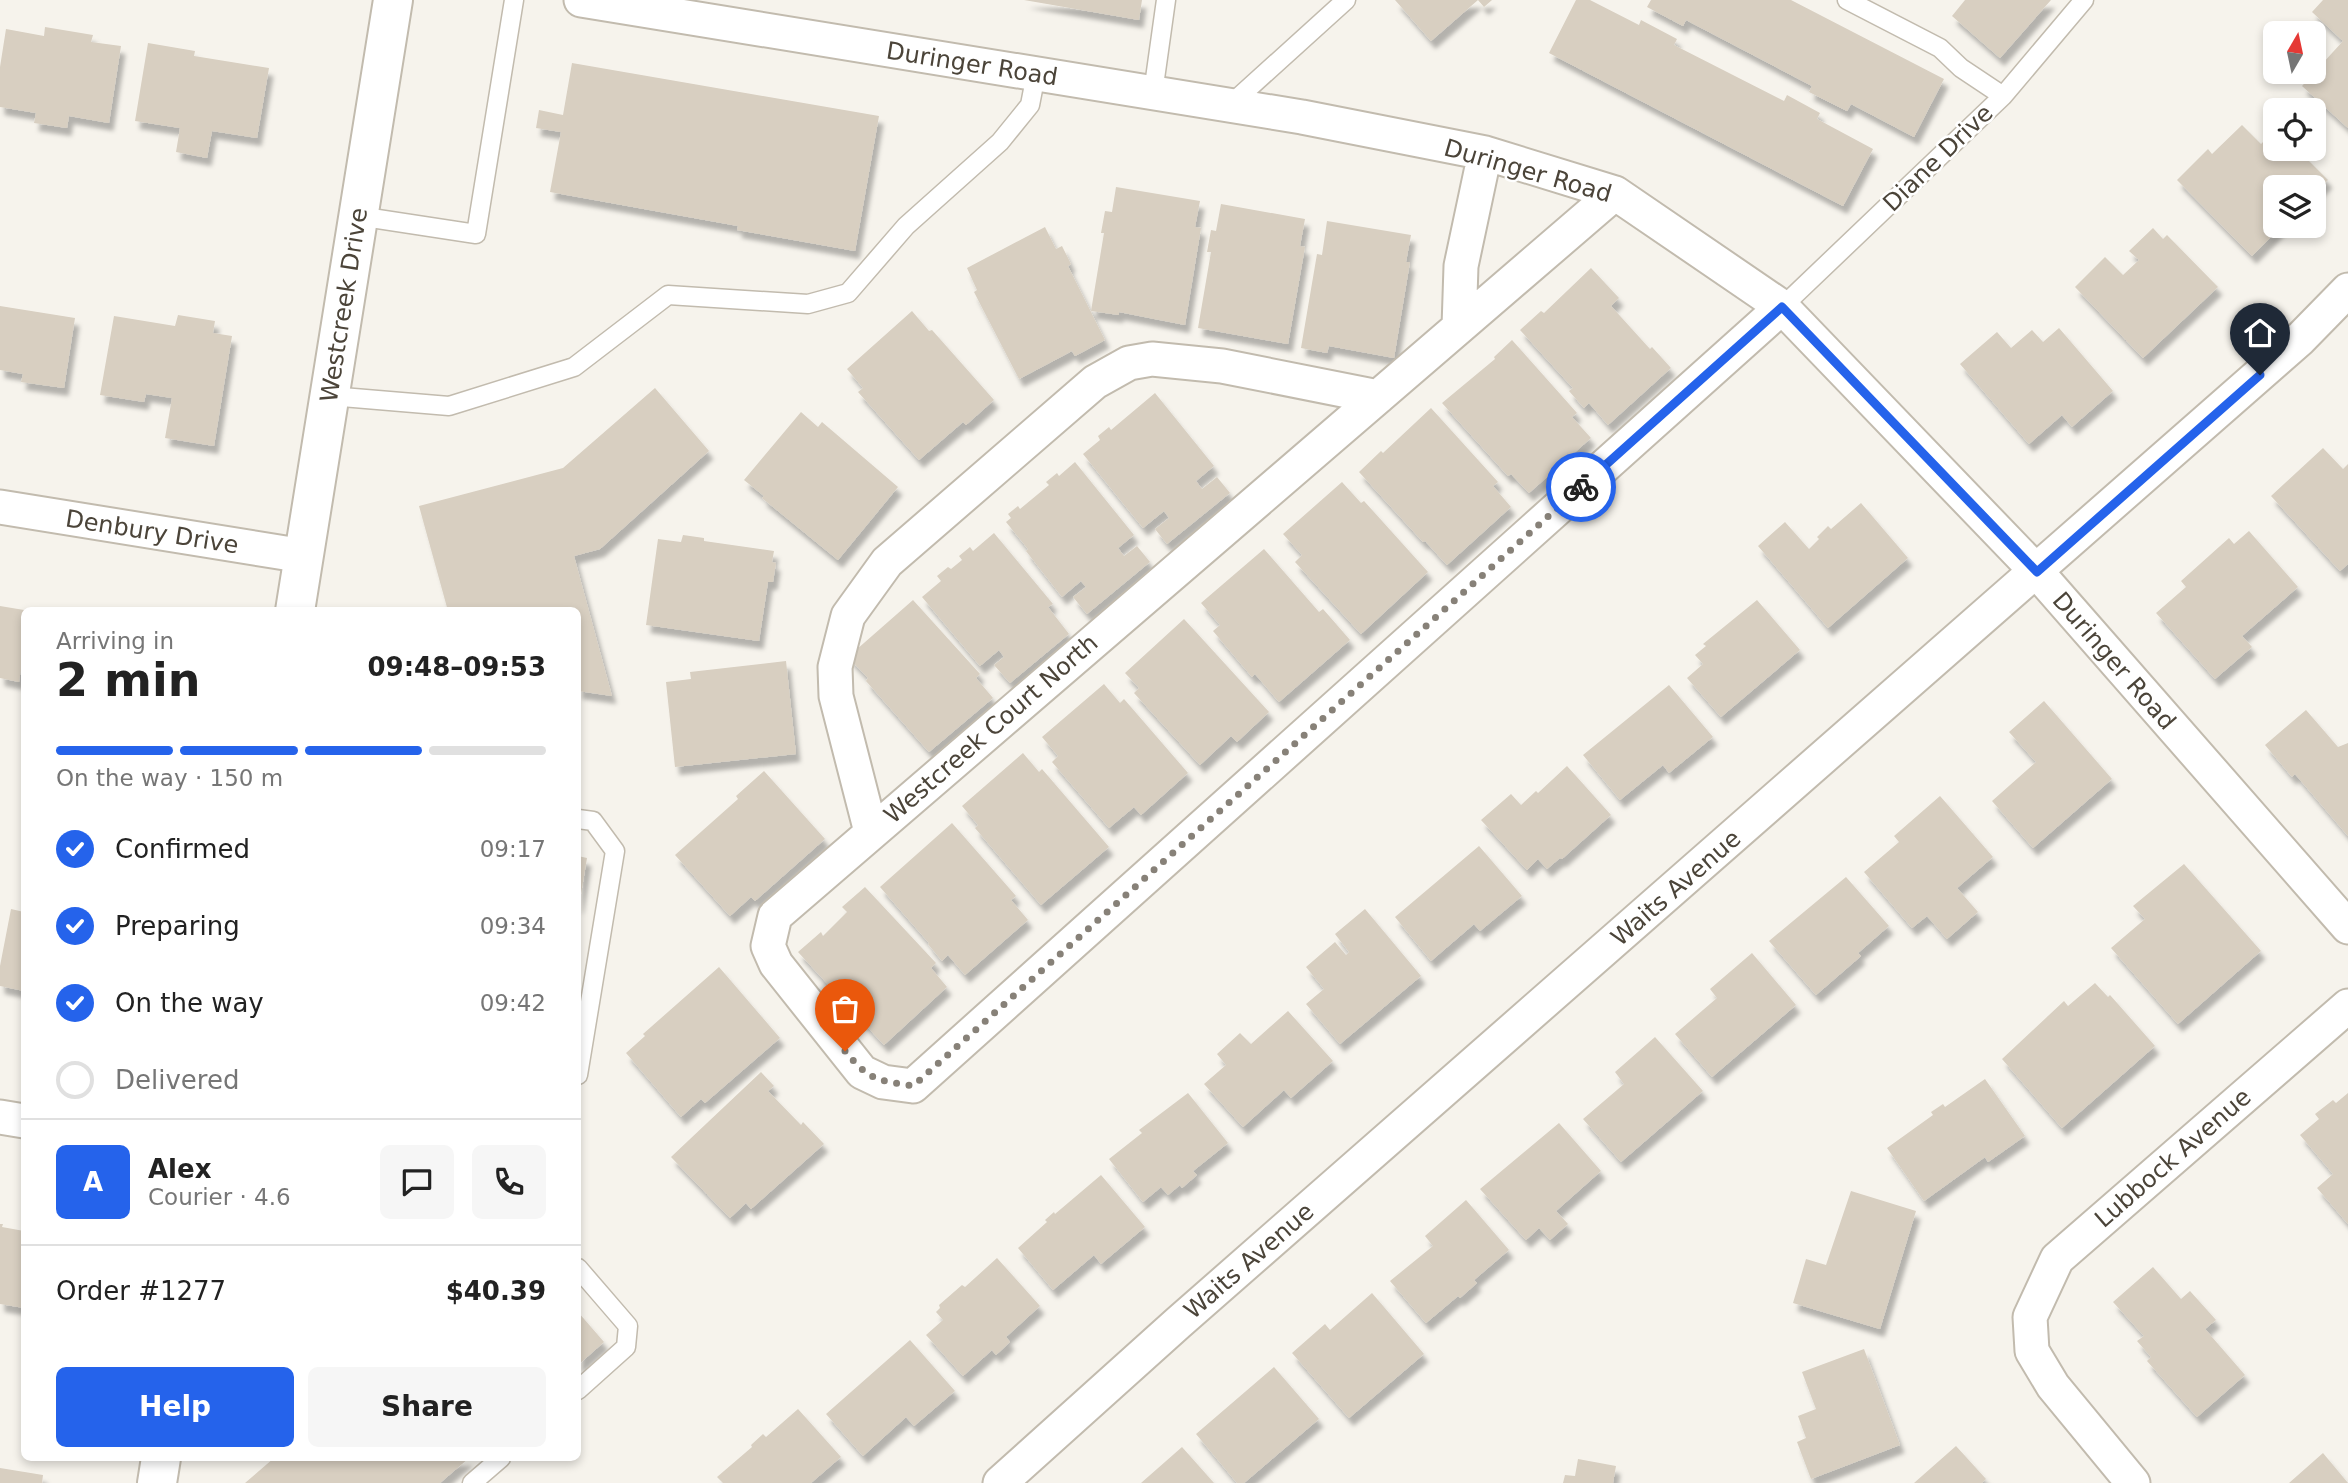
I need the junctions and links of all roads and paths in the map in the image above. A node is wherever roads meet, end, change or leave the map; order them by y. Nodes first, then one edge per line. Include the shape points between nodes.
1 (393, 0) edge
2 (513, 0) edge
3 (582, 0) edge
4 (1166, 0) edge
5 (1346, 0) edge
6 (1847, 0) edge
7 (2084, 0) edge
8 (1036, 74) junction
9 (1153, 93) junction
10 (2003, 96) junction
11 (1230, 105) junction
12 (1485, 153) junction
13 (1615, 193) junction
14 (358, 216) junction
15 (2348, 290) edge
16 (1782, 307) junction
17 (1459, 327) junction
18 (330, 396) junction
19 (1378, 397) junction
20 (0, 507) edge
21 (304, 556) junction
22 (2037, 572) junction
23 (296, 607) edge
24 (581, 819) edge
25 (870, 832) junction
26 (2348, 927) edge
27 (2348, 1006) edge
28 (581, 1057) edge
29 (0, 1117) edge
30 (21, 1120) edge
31 (581, 1271) edge
32 (581, 1387) edge
33 (161, 1461) edge
34 (498, 1461) edge
35 (157, 1483) edge
36 (472, 1483) edge
37 (1000, 1483) edge
38 (2133, 1483) edge

1 - 14 street, Westcreek Drive
2 - 14 lane via 476,234
3 - 8 street, Duringer Road
4 - 9 lane
5 - 11 lane
6 - 10 lane via 1940,48
7 - 10 lane, Diane Drive
8 - 9 street, Duringer Road
8 - 18 lane via 1030,105 1000,142 906,226 848,293 808,303 668,295 574,367 449,406
9 - 11 street, Duringer Road
10 - 16 lane, Diane Drive
11 - 12 street, Duringer Road
12 - 13 street, Duringer Road
12 - 17 street via 1461,266
13 - 16 street, Duringer Road
13 - 17 street, Westcreek Court North
14 - 18 street, Westcreek Drive
15 - 22 street, Waits Avenue via 2300,340
16 - 22 street, Duringer Road
16 - 25 street via 913,1086 883,1082 862,1072 776,964 768,946 775,916
17 - 19 street, Westcreek Court North
18 - 21 street, Westcreek Drive
19 - 25 street, Westcreek Court North
19 - 25 street, Westcreek Court North via 1222,366 1152,359 1129,363 1095,382 887,562 848,616 835,667 836,696
20 - 21 street, Denbury Drive
21 - 23 street, Westcreek Drive
22 - 26 street, Duringer Road
22 - 37 street, Waits Avenue
24 - 28 lane via 593,821 615,851
27 - 38 street, Lubbock Avenue via 2057,1259 2030,1317 2032,1351 2053,1386
29 - 30 street
31 - 32 lane via 628,1325 626,1347
33 - 35 street
34 - 36 lane

